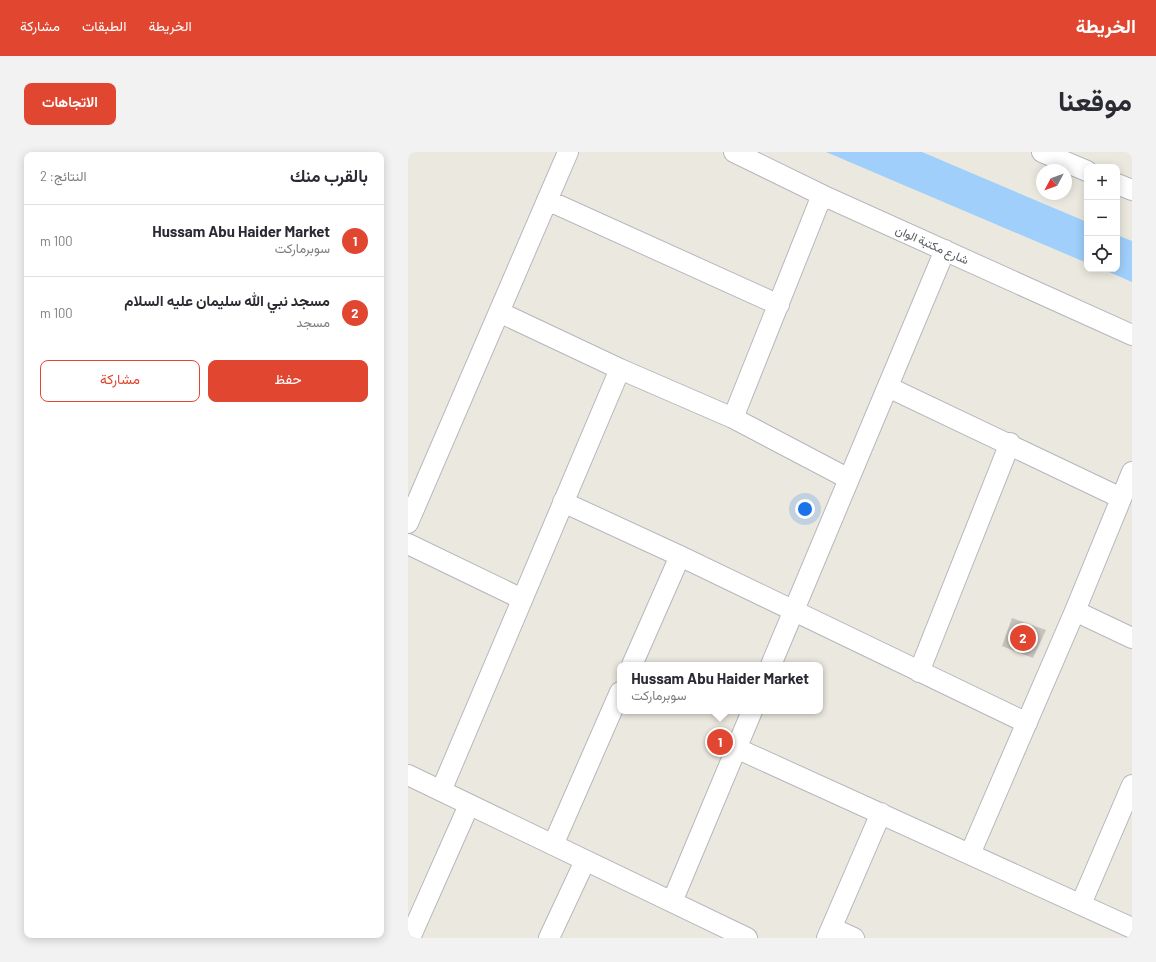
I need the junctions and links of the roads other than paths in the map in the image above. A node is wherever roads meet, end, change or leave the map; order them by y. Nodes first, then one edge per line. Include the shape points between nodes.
1 (568, 152) edge
2 (734, 152) edge
3 (1042, 152) edge
4 (1084, 170) edge
5 (1120, 185) edge
6 (1132, 190) edge
7 (822, 195) junction
8 (547, 200) junction
9 (945, 250) junction
10 (779, 305) junction
11 (499, 312) junction
12 (1132, 335) edge
13 (620, 369) junction
14 (888, 387) junction
15 (733, 418) junction
16 (1010, 444) junction
17 (1132, 472) edge
18 (849, 478) junction
19 (1121, 498) junction
20 (563, 502) junction
21 (408, 523) edge
22 (408, 544) edge
23 (680, 556) junction
24 (522, 599) junction
25 (794, 611) junction
26 (1075, 611) junction
27 (1132, 638) edge
28 (633, 662) edge
29 (772, 662) edge
30 (919, 672) junction
31 (617, 699) edge
32 (751, 714) edge
33 (1026, 723) junction
34 (736, 748) junction
35 (408, 775) edge
36 (1132, 785) edge
37 (440, 791) junction
38 (469, 805) junction
39 (880, 813) junction
40 (553, 845) junction
41 (970, 854) junction
42 (585, 861) junction
43 (672, 902) junction
44 (1081, 904) junction
45 (1132, 928) edge
46 (830, 933) edge
47 (410, 938) edge
48 (549, 938) edge
49 (747, 938) edge
50 (854, 938) edge

1 - 8 street
2 - 7 street, شارع مكتبة الوان
3 - 4 street
5 - 6 street
7 - 9 street, شارع مكتبة الوان
7 - 10 street
8 - 10 street
8 - 11 street
9 - 12 street, شارع مكتبة الوان
9 - 14 street
10 - 15 street
11 - 13 street
11 - 21 street
13 - 15 street
13 - 20 street
14 - 16 street
14 - 18 street
15 - 18 street
16 - 19 street
16 - 30 street
17 - 19 street
18 - 25 street
19 - 26 street
20 - 23 street
20 - 24 street
22 - 24 street
23 - 25 street
23 - 28 street
24 - 37 street
25 - 29 street
25 - 30 street
26 - 27 street
26 - 33 street
30 - 33 street
31 - 40 street
32 - 34 street
33 - 41 street
34 - 39 street
34 - 43 street
35 - 37 street
36 - 44 street
37 - 38 street
38 - 40 street
38 - 47 street
39 - 41 street
39 - 46 street
40 - 42 street
41 - 44 street
42 - 43 street
42 - 48 street
43 - 49 street
44 - 45 street
46 - 50 street

